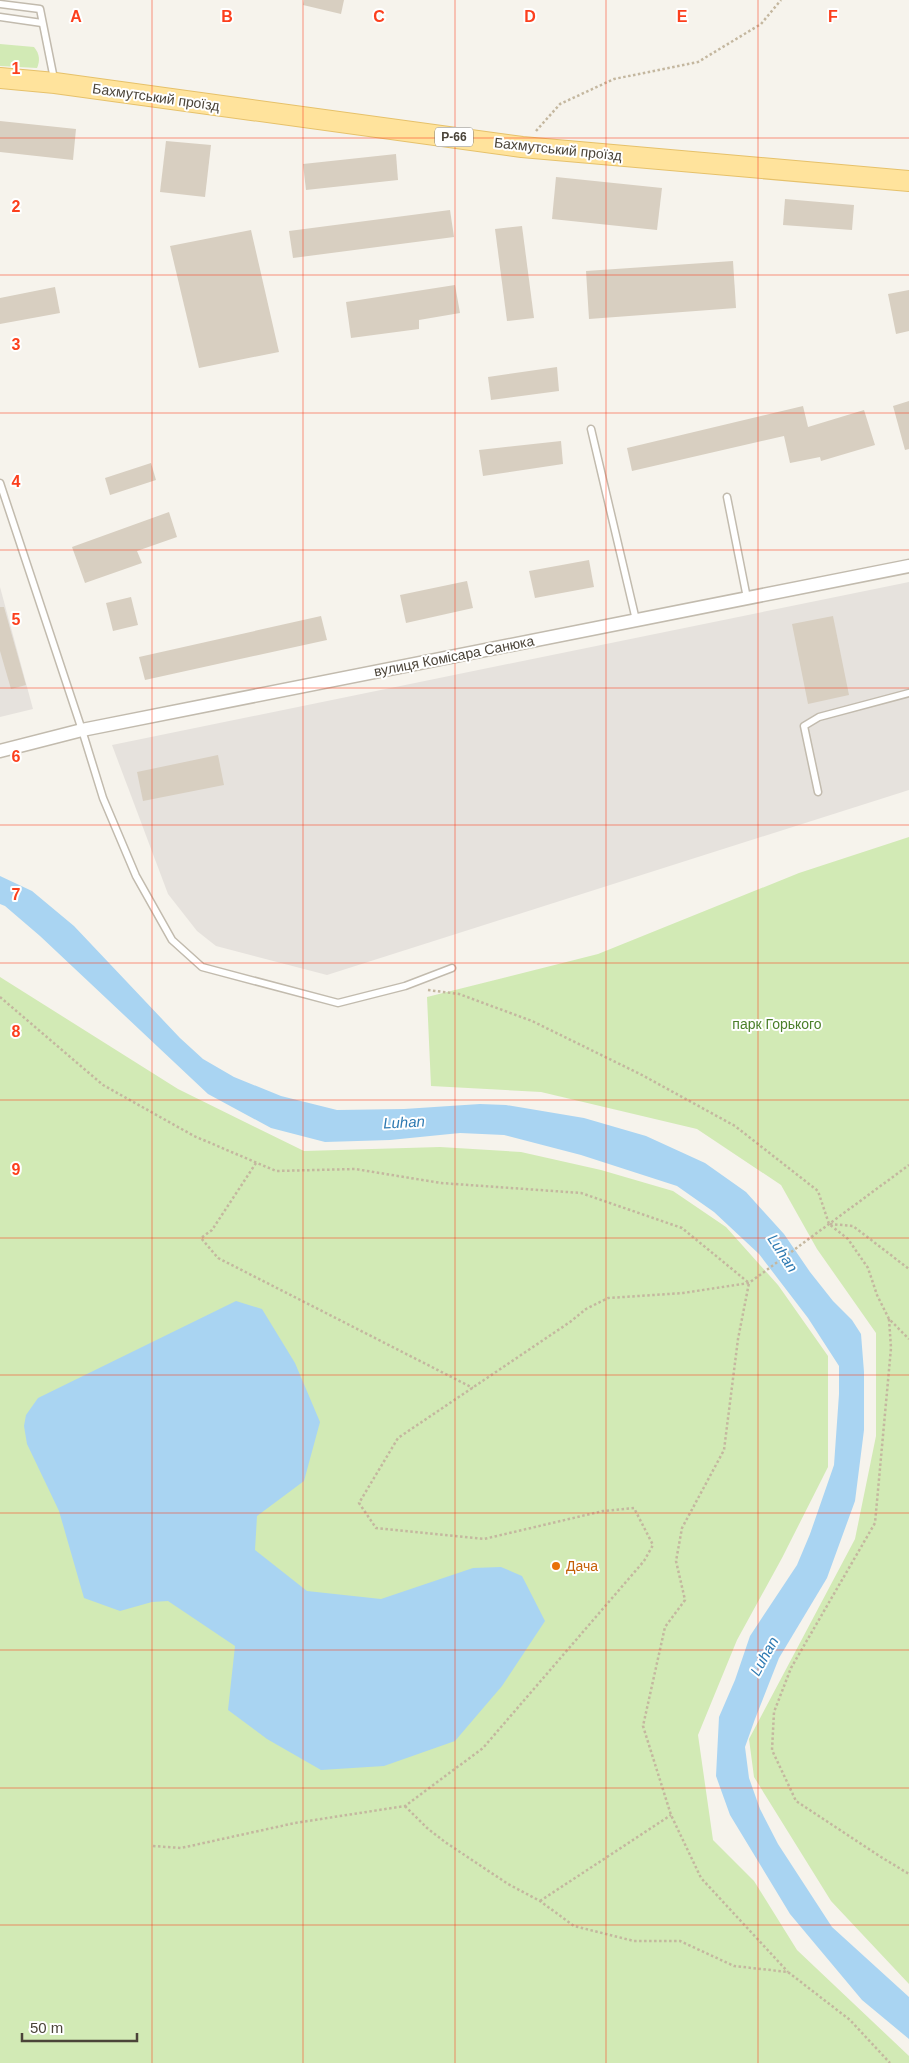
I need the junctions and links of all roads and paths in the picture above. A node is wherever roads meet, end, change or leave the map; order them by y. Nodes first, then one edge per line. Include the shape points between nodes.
1 (781, 0) edge
2 (0, 4) edge
3 (0, 17) edge
4 (42, 23) junction
5 (0, 78) edge
6 (55, 83) junction
7 (522, 147) junction
8 (909, 181) edge
9 (592, 429) dead end
10 (0, 483) edge
11 (727, 497) dead end
12 (909, 566) edge
13 (746, 598) junction
14 (636, 620) junction
15 (909, 693) edge
16 (82, 730) junction
17 (0, 751) edge
18 (818, 792) dead end
19 (452, 968) dead end
20 (404, 986) junction
21 (0, 996) edge
22 (257, 1163) junction
23 (909, 1165) edge
24 (829, 1224) junction
25 (909, 1269) edge
26 (749, 1283) junction
27 (889, 1319) junction
28 (909, 1339) edge
29 (473, 1388) junction
30 (404, 1806) junction
31 (671, 1814) junction
32 (153, 1846) dead end
33 (909, 1874) edge
34 (540, 1901) junction
35 (788, 1972) junction
36 (890, 2063) edge

1 - 7 path via 761,24 698,62 614,79 560,104
2 - 4 lane via 40,9
3 - 4 lane
4 - 6 lane
5 - 6 main road, Бахмутський проїзд / Р-66
6 - 7 main road, Бахмутський проїзд / Р-66
7 - 8 main road, Бахмутський проїзд / Р-66
9 - 14 lane
10 - 16 lane
11 - 13 lane
12 - 13 street, вулиця Комісара Санюка
13 - 14 street, вулиця Комісара Санюка
14 - 16 street, вулиця Комісара Санюка
15 - 18 lane via 818,717 804,726
16 - 17 street, вулиця Комісара Санюка
16 - 20 lane via 103,798 136,876 172,940 202,967 338,1003
19 - 20 lane
20 - 24 path via 459,994 532,1021 735,1126 818,1191
21 - 22 path via 103,1085 194,1136
22 - 26 path via 276,1171 355,1169 441,1183 582,1193 682,1228
22 - 29 path via 212,1230 201,1238 218,1258
23 - 24 path
24 - 25 path via 853,1226
24 - 26 path
24 - 27 path via 848,1239 868,1268
26 - 29 path via 683,1293 608,1298 586,1309
26 - 31 path via 738,1339 724,1450 682,1528 676,1560 685,1600 665,1627 643,1726
27 - 28 path
27 - 33 path via 891,1348 875,1523 792,1668 774,1712 772,1750 796,1801
29 - 30 path via 398,1438 359,1503 376,1528 484,1539 603,1511 634,1508 653,1545 644,1561 483,1748
30 - 32 path via 296,1823 181,1848
30 - 34 path via 445,1842
31 - 34 path
31 - 35 path via 701,1878
34 - 35 path via 574,1926 634,1941 680,1941 734,1966
35 - 36 path via 850,2020

